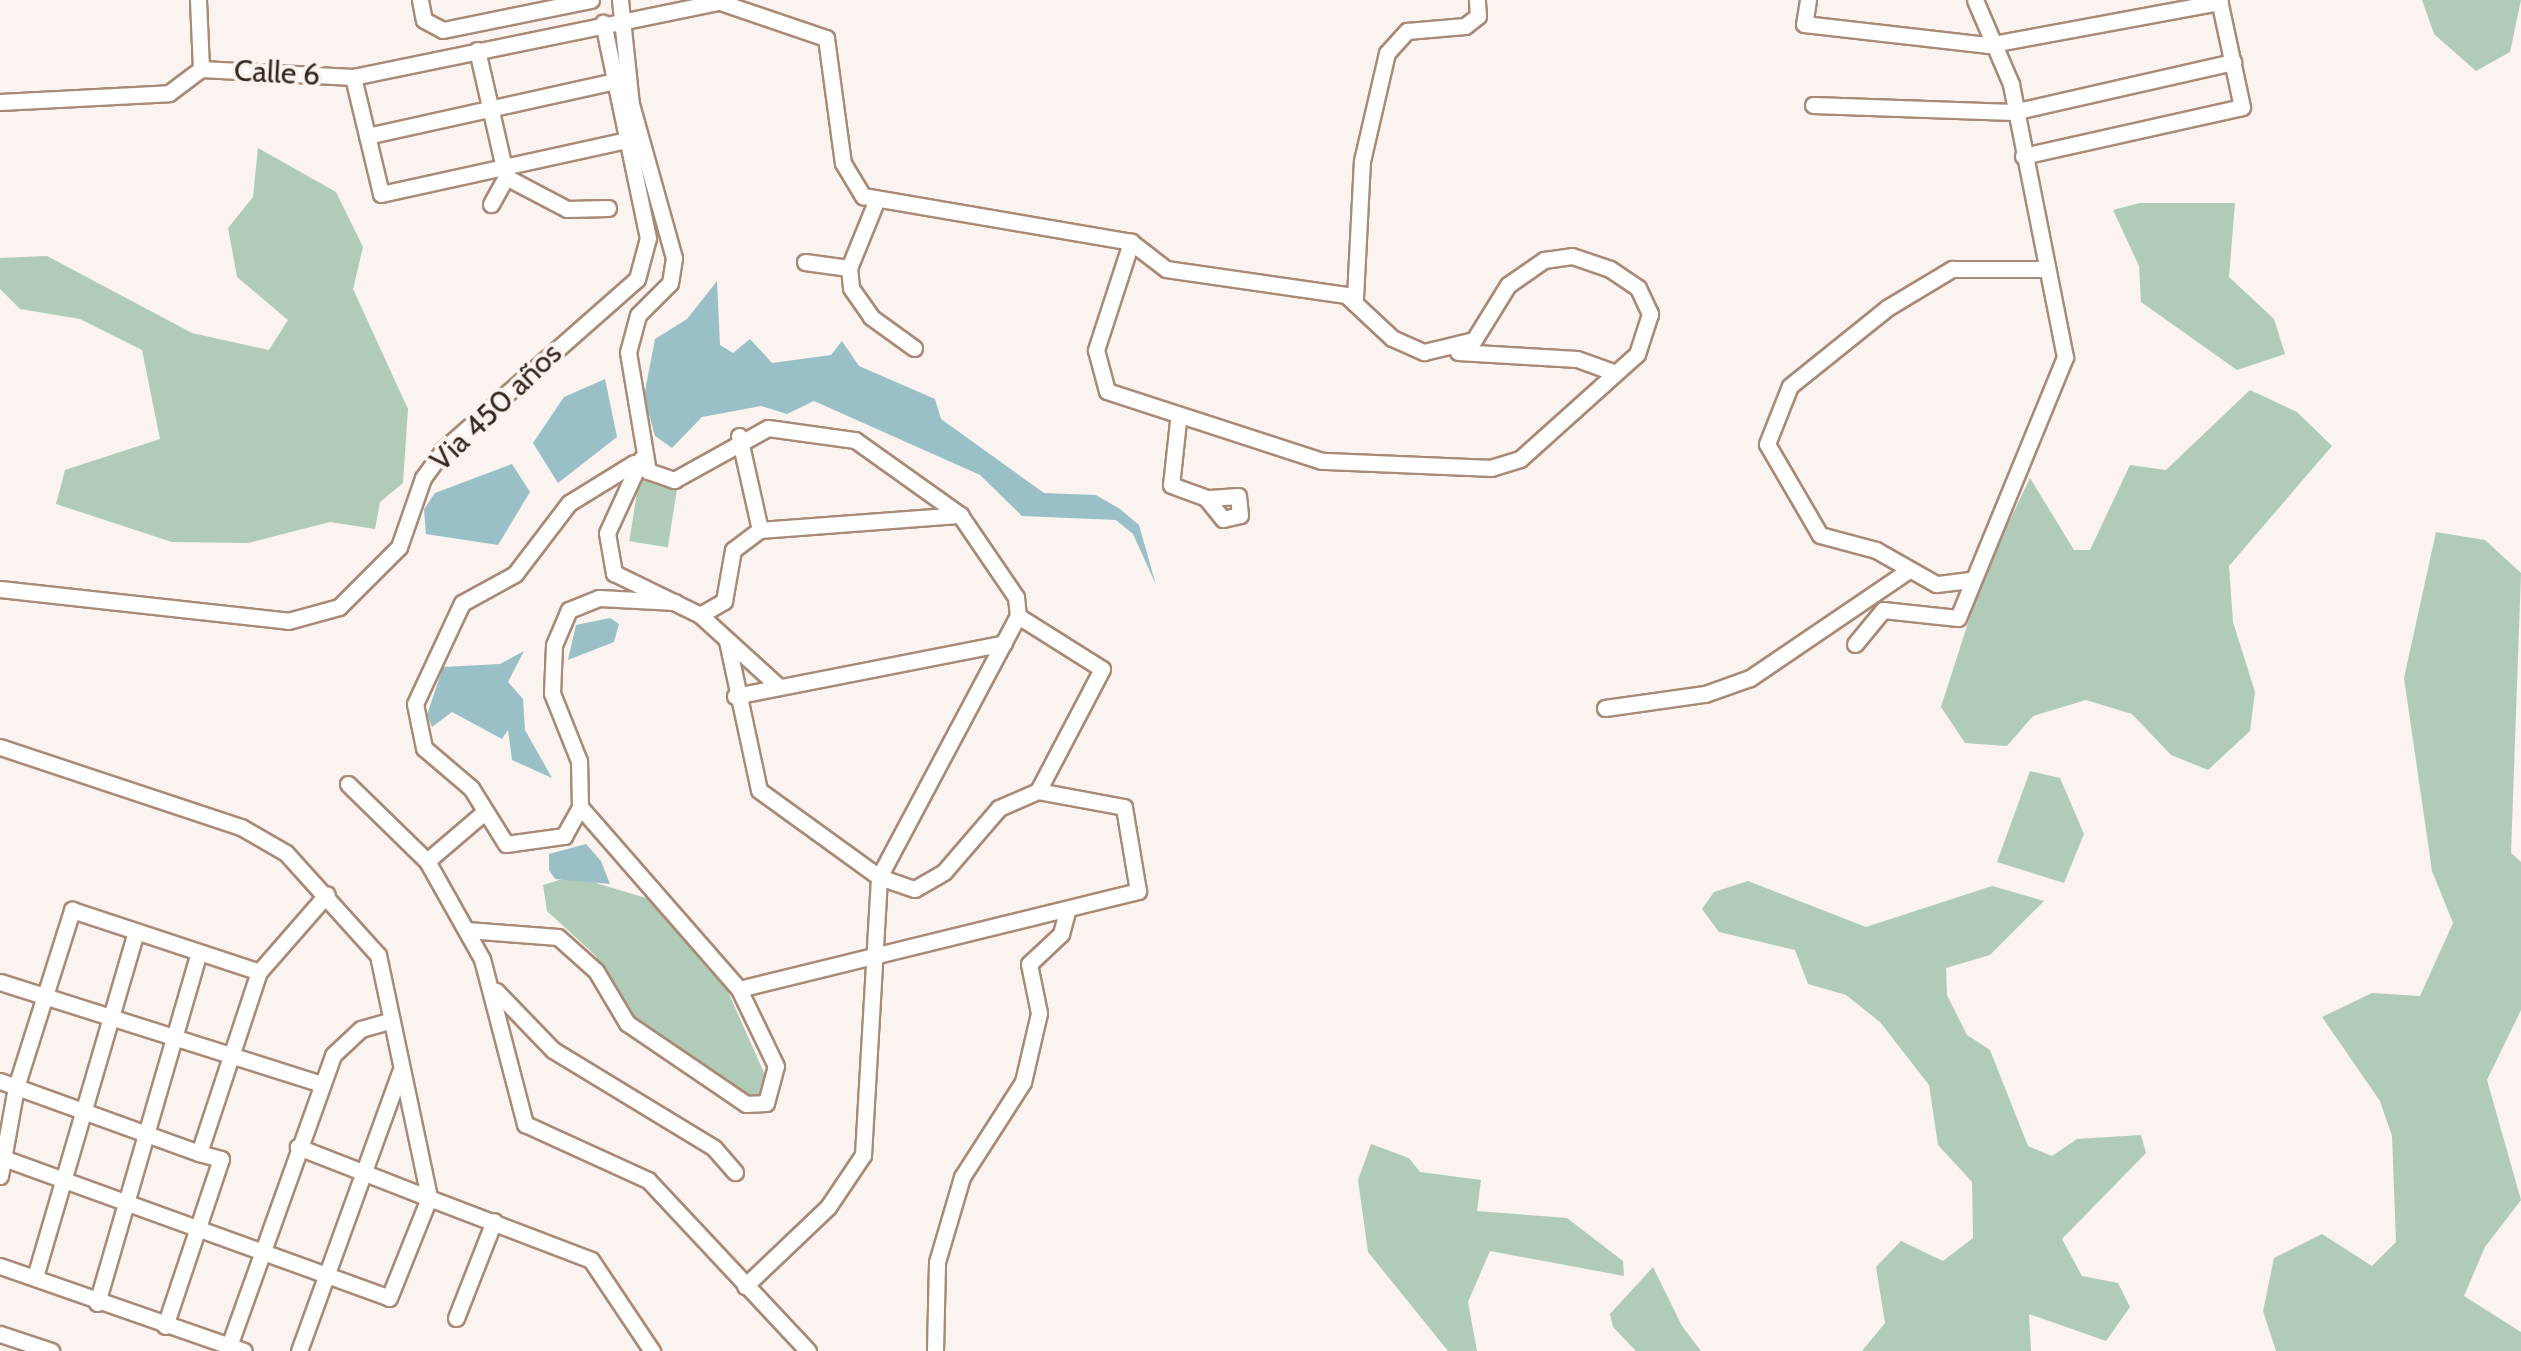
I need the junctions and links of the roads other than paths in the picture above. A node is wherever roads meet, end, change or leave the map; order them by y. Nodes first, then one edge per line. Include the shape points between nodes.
1 (198, 0) edge
2 (420, 0) edge
3 (590, 0) edge
4 (620, 0) edge
5 (1477, 0) edge
6 (1808, 0) edge
7 (1975, 0) edge
8 (724, 1) edge
9 (2220, 1) edge
10 (610, 21) junction
11 (1987, 45) junction
12 (477, 50) junction
13 (2234, 62) junction
14 (201, 69) junction
15 (352, 77) junction
16 (611, 82) junction
17 (0, 102) edge
18 (1813, 105) dead end
19 (490, 108) junction
20 (2013, 112) junction
21 (367, 136) junction
22 (623, 141) junction
23 (2023, 156) junction
24 (505, 172) junction
25 (877, 199) junction
26 (492, 204) dead end
27 (608, 208) dead end
28 (1131, 242) junction
29 (805, 262) dead end
30 (848, 268) junction
31 (2045, 269) junction
32 (1355, 298) junction
33 (914, 348) dead end
34 (1439, 354) junction
35 (1616, 373) junction
36 (1178, 421) junction
37 (739, 436) junction
38 (637, 461) junction
39 (1206, 498) dead end
40 (960, 514) junction
41 (760, 530) junction
42 (1909, 570) junction
43 (1970, 580) junction
44 (0, 589) edge
45 (676, 602) junction
46 (700, 614) junction
47 (1018, 616) junction
48 (728, 640) junction
49 (1004, 643) junction
50 (1855, 644) dead end
51 (777, 685) junction
52 (735, 696) junction
53 (1606, 708) dead end
54 (0, 747) edge
55 (348, 784) dead end
56 (1038, 791) junction
57 (580, 807) junction
58 (482, 814) junction
59 (427, 861) junction
60 (878, 877) junction
61 (327, 894) junction
62 (1067, 912) junction
63 (467, 930) junction
64 (136, 932) junction
65 (199, 953) junction
66 (874, 961) junction
67 (258, 972) junction
68 (0, 982) edge
69 (739, 989) junction
70 (496, 991) junction
71 (40, 998) junction
72 (531, 1019) junction
73 (105, 1020) junction
74 (390, 1021) junction
75 (503, 1028) junction
76 (168, 1040) junction
77 (232, 1062) junction
78 (400, 1072) junction
79 (8, 1084) edge
80 (321, 1084) junction
81 (79, 1108) junction
82 (142, 1132) junction
83 (298, 1147) junction
84 (199, 1153) junction
85 (6, 1159) junction
86 (735, 1172) dead end
87 (363, 1173) junction
88 (0, 1176) edge
89 (70, 1181) junction
90 (428, 1198) junction
91 (133, 1200) junction
92 (494, 1221) junction
93 (199, 1223) junction
94 (261, 1248) junction
95 (0, 1266) edge
96 (35, 1277) junction
97 (324, 1277) junction
98 (746, 1286) junction
99 (97, 1302) junction
100 (456, 1318) dead end
101 (164, 1326) junction
102 (8, 1341) edge
103 (648, 1344) edge
104 (237, 1348) edge
105 (51, 1351) edge
106 (299, 1351) edge
107 (660, 1351) edge
108 (808, 1351) edge
109 (934, 1351) edge

1 - 14 street
2 - 3 street via 424,20 443,30
4 - 10 street
5 - 32 street via 1478,16 1464,26 1407,31 1387,53 1362,161
6 - 11 street via 1804,24
7 - 11 street
8 - 10 street, Calle 6
8 - 25 street via 760,22 824,35 846,176
9 - 11 street
9 - 13 street
10 - 12 street, Calle 6
10 - 16 street
10 - 38 street via 674,258 670,283 630,332
11 - 20 street via 2004,62
12 - 15 street, Calle 6
12 - 19 street
13 - 20 street
13 - 23 street via 2242,107
14 - 15 street, Calle 6
14 - 17 street via 170,93
15 - 21 street
16 - 19 street
16 - 22 street
18 - 20 street
19 - 21 street
19 - 24 street
20 - 23 street
21 - 24 street via 381,194
22 - 24 street
22 - 44 street, Via 450 años via 646,226 637,278 444,449 422,478 399,547 339,607 288,621
23 - 31 street
24 - 26 street
24 - 27 street via 568,210
25 - 28 street
25 - 30 street
28 - 32 street via 1166,269
28 - 36 street via 1100,331 1096,372 1120,400
29 - 30 street
30 - 33 street via 871,318
31 - 42 street via 1952,269 1847,336 1790,386 1767,444 1820,535
31 - 43 street via 2061,374
32 - 34 street via 1392,338
34 - 35 street via 1522,353
34 - 35 street via 1474,340 1525,270 1572,256 1610,269 1646,302 1646,334
35 - 36 street via 1554,437 1490,468 1322,461
36 - 39 street via 1171,485
37 - 38 street via 674,480
37 - 40 street via 768,428 855,440
37 - 41 street
38 - 45 street via 607,533 609,563 623,580
38 - 58 street via 584,489 516,574 462,602 442,633 412,726 428,754 470,788
40 - 41 street
40 - 47 street via 1016,597
41 - 46 street via 733,550 724,600
42 - 43 street via 1936,584
42 - 53 street via 1750,678 1705,694
43 - 50 street via 1958,618 1882,610
45 - 46 street
45 - 57 street via 600,598 569,610 559,632 552,694 579,761
46 - 48 street
47 - 49 street
47 - 56 street via 1102,669
48 - 51 street
48 - 52 street
49 - 51 street
49 - 60 street
51 - 52 street
52 - 60 street via 758,790
54 - 61 street via 241,827
55 - 59 street
56 - 60 street via 984,821 930,884
56 - 62 street via 1129,812 1138,890
57 - 58 street via 564,836 537,846 506,844
57 - 69 street
58 - 59 street
59 - 63 street
60 - 66 street
61 - 67 street
61 - 74 street via 370,936
62 - 66 street
62 - 109 street via 1061,934 1029,964 1039,1013 1024,1082 962,1177 936,1262
63 - 69 street via 558,936 596,971 627,1023 756,1107 774,1095 776,1066
63 - 70 street
64 - 65 street
64 - 71 street via 72,910
64 - 73 street
65 - 67 street
65 - 76 street
66 - 69 street
66 - 98 street via 862,1155 828,1208
67 - 77 street
68 - 71 street
70 - 72 street
70 - 75 street
71 - 73 street
71 - 79 street
72 - 75 street
72 - 86 street via 553,1050 714,1148
73 - 76 street
73 - 81 street
74 - 78 street
74 - 80 street via 361,1030 333,1055
75 - 98 street via 525,1124 648,1180
76 - 77 street
76 - 82 street
77 - 80 street
77 - 84 street
78 - 87 street
78 - 90 street
79 - 81 street
79 - 85 street
80 - 83 street
81 - 82 street
81 - 89 street
82 - 84 street
82 - 91 street
83 - 87 street
83 - 94 street
84 - 93 street via 221,1160
85 - 88 street
85 - 89 street
87 - 90 street
87 - 97 street
89 - 91 street
89 - 96 street
90 - 92 street
90 - 97 street via 390,1298
91 - 93 street
91 - 99 street
92 - 100 street
92 - 103 street via 591,1260
93 - 94 street
93 - 101 street
94 - 97 street
94 - 104 street
95 - 96 street
96 - 99 street
97 - 106 street
98 - 108 street
99 - 101 street
101 - 104 street
102 - 105 street
103 - 107 street

